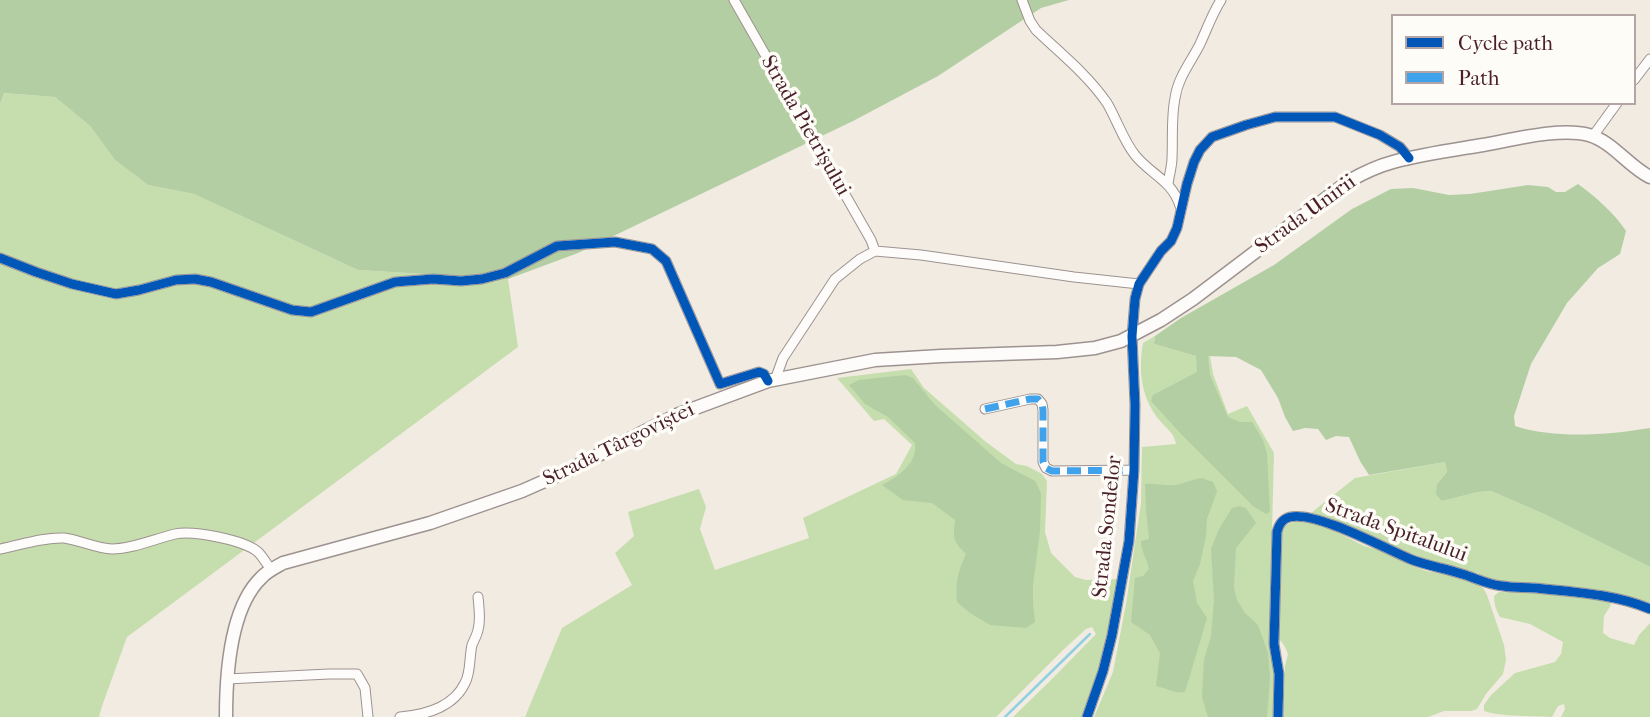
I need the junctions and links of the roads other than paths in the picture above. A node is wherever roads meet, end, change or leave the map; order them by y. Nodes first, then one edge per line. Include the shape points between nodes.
1 (734, 0) edge
2 (1022, 0) edge
3 (1221, 0) edge
4 (1650, 59) edge
5 (1636, 77) edge
6 (1616, 105) edge
7 (1593, 136) junction
8 (1409, 158) junction
9 (1650, 177) edge
10 (1168, 184) junction
11 (1180, 209) junction
12 (875, 251) junction
13 (0, 258) edge
14 (1139, 284) junction
15 (1132, 336) junction
16 (771, 381) junction
17 (723, 390) junction
18 (985, 409) dead end
19 (1134, 470) junction
20 (0, 550) edge
21 (271, 570) junction
22 (478, 597) dead end
23 (1650, 609) edge
24 (228, 679) junction
25 (226, 717) edge
26 (368, 717) edge
27 (400, 717) edge
28 (1087, 717) edge
29 (1278, 717) edge

1 - 12 street, Strada Pietrișului
2 - 10 street via 1036,30 1088,79 1136,156
3 - 10 street via 1174,98
4 - 5 street
6 - 7 street
7 - 8 main road, Strada Unirii via 1531,136
7 - 9 main road
8 - 11 street via 1380,135 1335,117 1276,117 1212,137 1194,162
8 - 15 main road, Strada Unirii via 1349,181 1211,287
10 - 11 street
11 - 14 street via 1171,241
12 - 14 street
12 - 16 street via 835,279
13 - 17 street via 72,284 116,293 195,279 310,312 395,282 461,281 505,273 558,246 615,242 637,246 652,249 667,261
14 - 15 street
15 - 16 main road, Strada Târgoviștei via 1084,350 875,360
15 - 19 street, Strada Sondelor
16 - 17 main road, Strada Târgoviștei
17 - 21 main road, Strada Târgoviștei via 522,491
18 - 19 street, Strada Sondelor via 1038,399 1043,410 1043,462 1052,471
19 - 28 street, Strada Sondelor via 1129,541 1112,635
20 - 21 street via 60,538 109,549 127,548 193,532 253,549
21 - 24 main road, Strada Târgoviștei via 254,585 243,607
22 - 27 street via 480,621 465,683 454,699 439,709
23 - 29 street, Strada Spitalului via 1631,601 1488,584 1417,562 1318,520 1291,517 1282,520 1277,532 1274,631
24 - 25 main road, Strada Târgoviștei
24 - 26 street via 357,674 365,688

